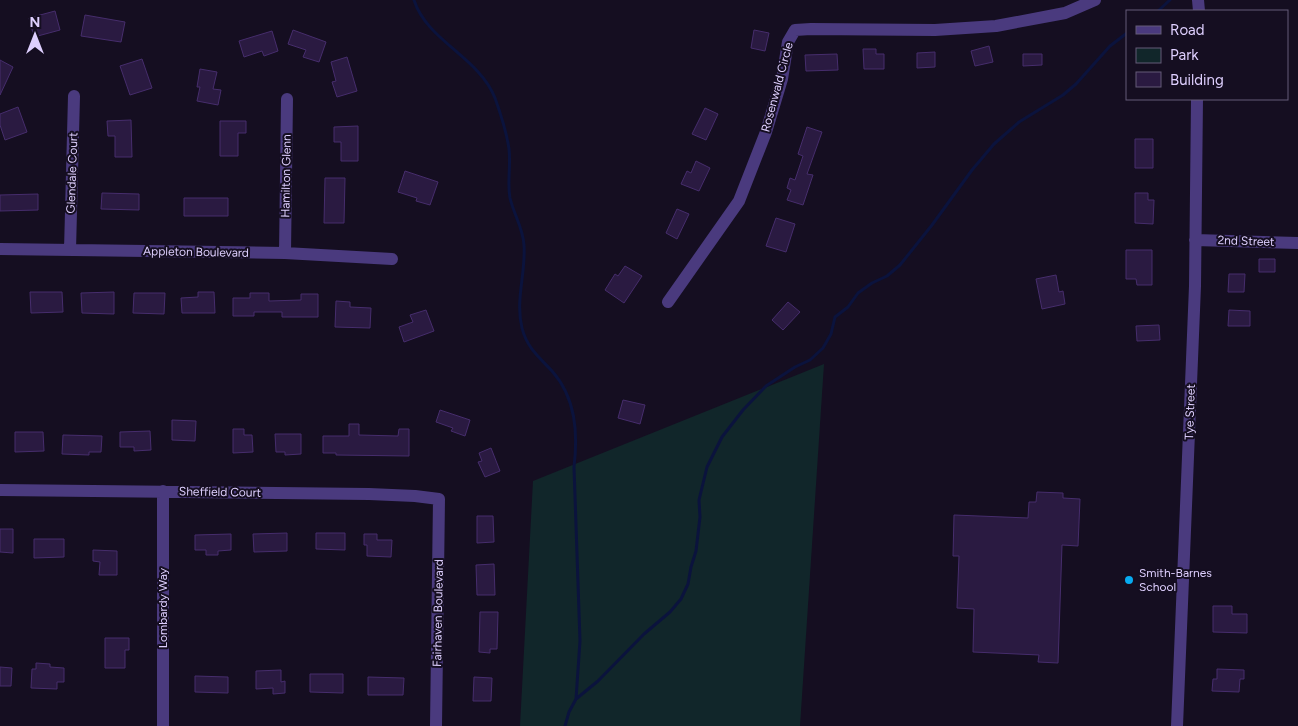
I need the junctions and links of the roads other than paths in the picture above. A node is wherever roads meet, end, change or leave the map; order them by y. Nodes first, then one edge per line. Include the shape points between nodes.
1 (1095, 0) edge
2 (74, 96) dead end
3 (287, 99) dead end
4 (1197, 100) edge
5 (1194, 240) junction
6 (1298, 243) edge
7 (0, 249) edge
8 (70, 250) junction
9 (285, 253) junction
10 (392, 259) dead end
11 (668, 302) dead end
12 (0, 490) edge
13 (163, 491) junction
14 (439, 499) joint
15 (163, 726) edge
16 (436, 726) edge
17 (1177, 726) edge

1 - 11 street, Rosenwald Circle via 1065,13 996,26 935,30 795,30 788,42 782,79 766,132 739,201
2 - 8 street, Glendale Court
3 - 9 street, Hamilton Glenn
4 - 5 street, Tye Street
5 - 6 street, 2nd Street
5 - 17 street, Tye Street via 1195,286
7 - 8 street, Appleton Boulevard
8 - 9 street, Appleton Boulevard
9 - 10 street, Appleton Boulevard
12 - 13 street, Sheffield Court
13 - 14 street, Sheffield Court via 369,494
13 - 15 street, Lombardy Way
14 - 16 street, Fairhaven Boulevard

